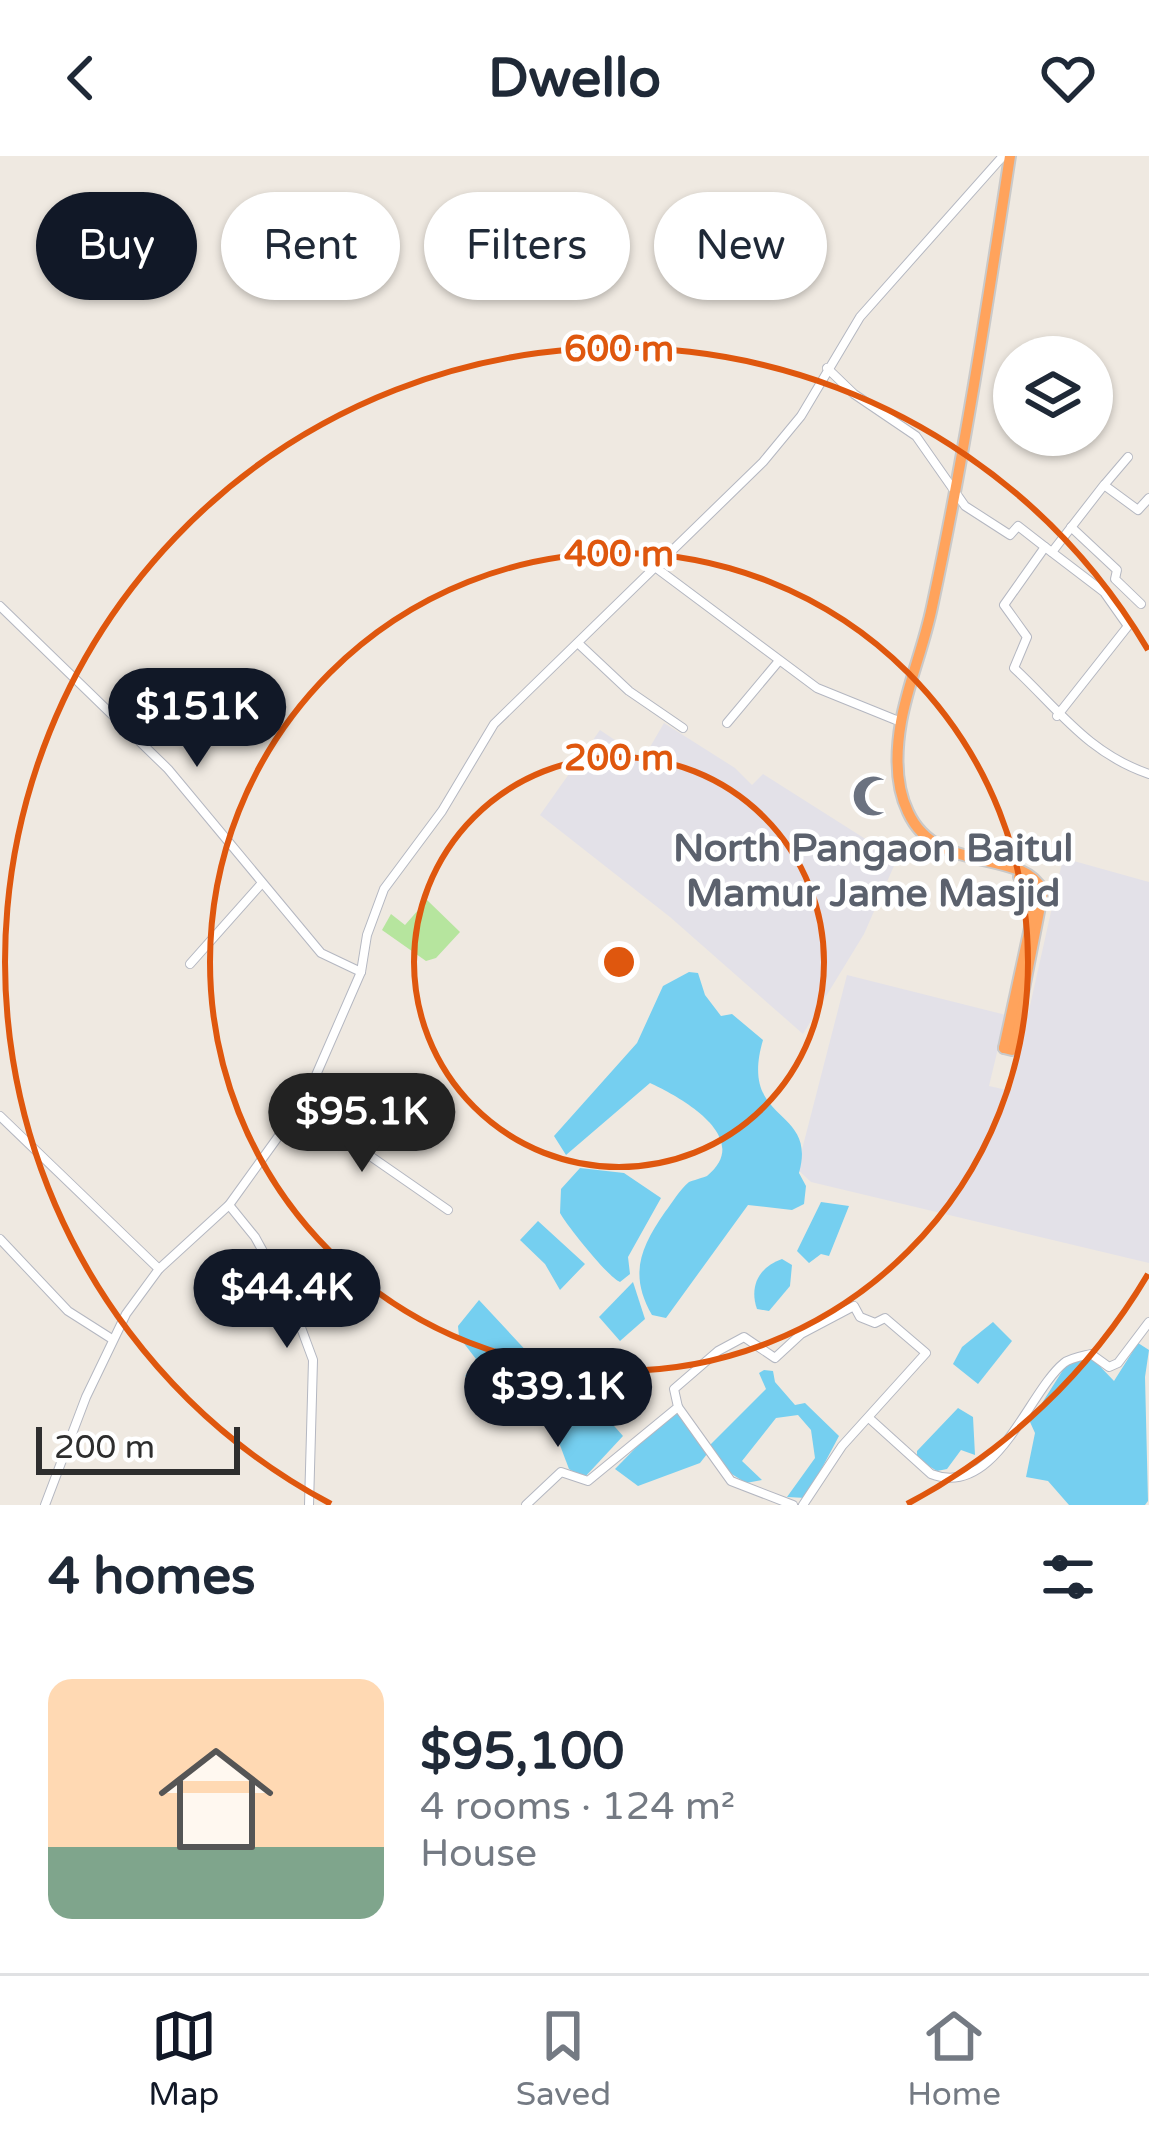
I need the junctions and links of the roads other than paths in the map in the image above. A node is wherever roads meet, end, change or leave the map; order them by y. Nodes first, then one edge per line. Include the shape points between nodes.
1 (1007, 156) edge
2 (827, 368) junction
3 (1127, 458) dead end
4 (1104, 485) junction
5 (954, 490) junction
6 (1149, 498) edge
7 (1071, 527) junction
8 (1048, 549) junction
9 (655, 567) junction
10 (1141, 604) dead end
11 (0, 606) edge
12 (580, 645) junction
13 (778, 662) junction
14 (1057, 716) junction
15 (901, 722) junction
16 (727, 723) dead end
17 (683, 728) dead end
18 (1149, 774) edge
19 (930, 843) junction
20 (262, 883) junction
21 (190, 964) dead end
22 (361, 972) junction
23 (306, 1098) junction
24 (0, 1116) edge
25 (229, 1204) junction
26 (448, 1210) dead end
27 (0, 1239) edge
28 (159, 1269) junction
29 (1149, 1322) edge
30 (112, 1339) junction
31 (678, 1407) junction
32 (869, 1418) junction
33 (46, 1505) edge
34 (309, 1505) edge
35 (526, 1505) edge
36 (793, 1505) edge
37 (803, 1505) edge

1 - 2 street via 879,293
1 - 5 highway
2 - 5 street via 916,436
2 - 9 street via 763,462
3 - 4 street
4 - 6 street via 1138,510
4 - 7 street
5 - 8 street via 984,520 1010,535 1018,526 1029,530
5 - 15 highway
7 - 8 street
7 - 10 street
8 - 14 street via 1004,605 1027,638 1014,668
8 - 14 street via 1104,592 1129,626
9 - 12 street
9 - 13 street
11 - 20 street via 134,733
12 - 17 street
12 - 22 street via 494,724 384,889
13 - 15 street via 817,688
13 - 16 street
14 - 18 street via 1107,758
15 - 19 highway via 897,791
19 - 19 highway via 1023,872 1043,891 1012,1050 1004,1048 1034,889
20 - 21 street
20 - 22 street via 321,953
22 - 23 street
23 - 25 street
23 - 26 street via 350,1142
24 - 28 street
25 - 28 street
25 - 34 street via 293,1306 313,1360
27 - 30 street via 68,1311
28 - 30 street
29 - 32 street via 1118,1363 1109,1367 1091,1354 1065,1361 1012,1438 977,1467 931,1474
30 - 33 street
31 - 32 street via 674,1389 744,1336 775,1358 854,1306 875,1323 885,1318 926,1353
31 - 35 street via 588,1481 561,1472
31 - 36 street via 731,1481
32 - 37 street

